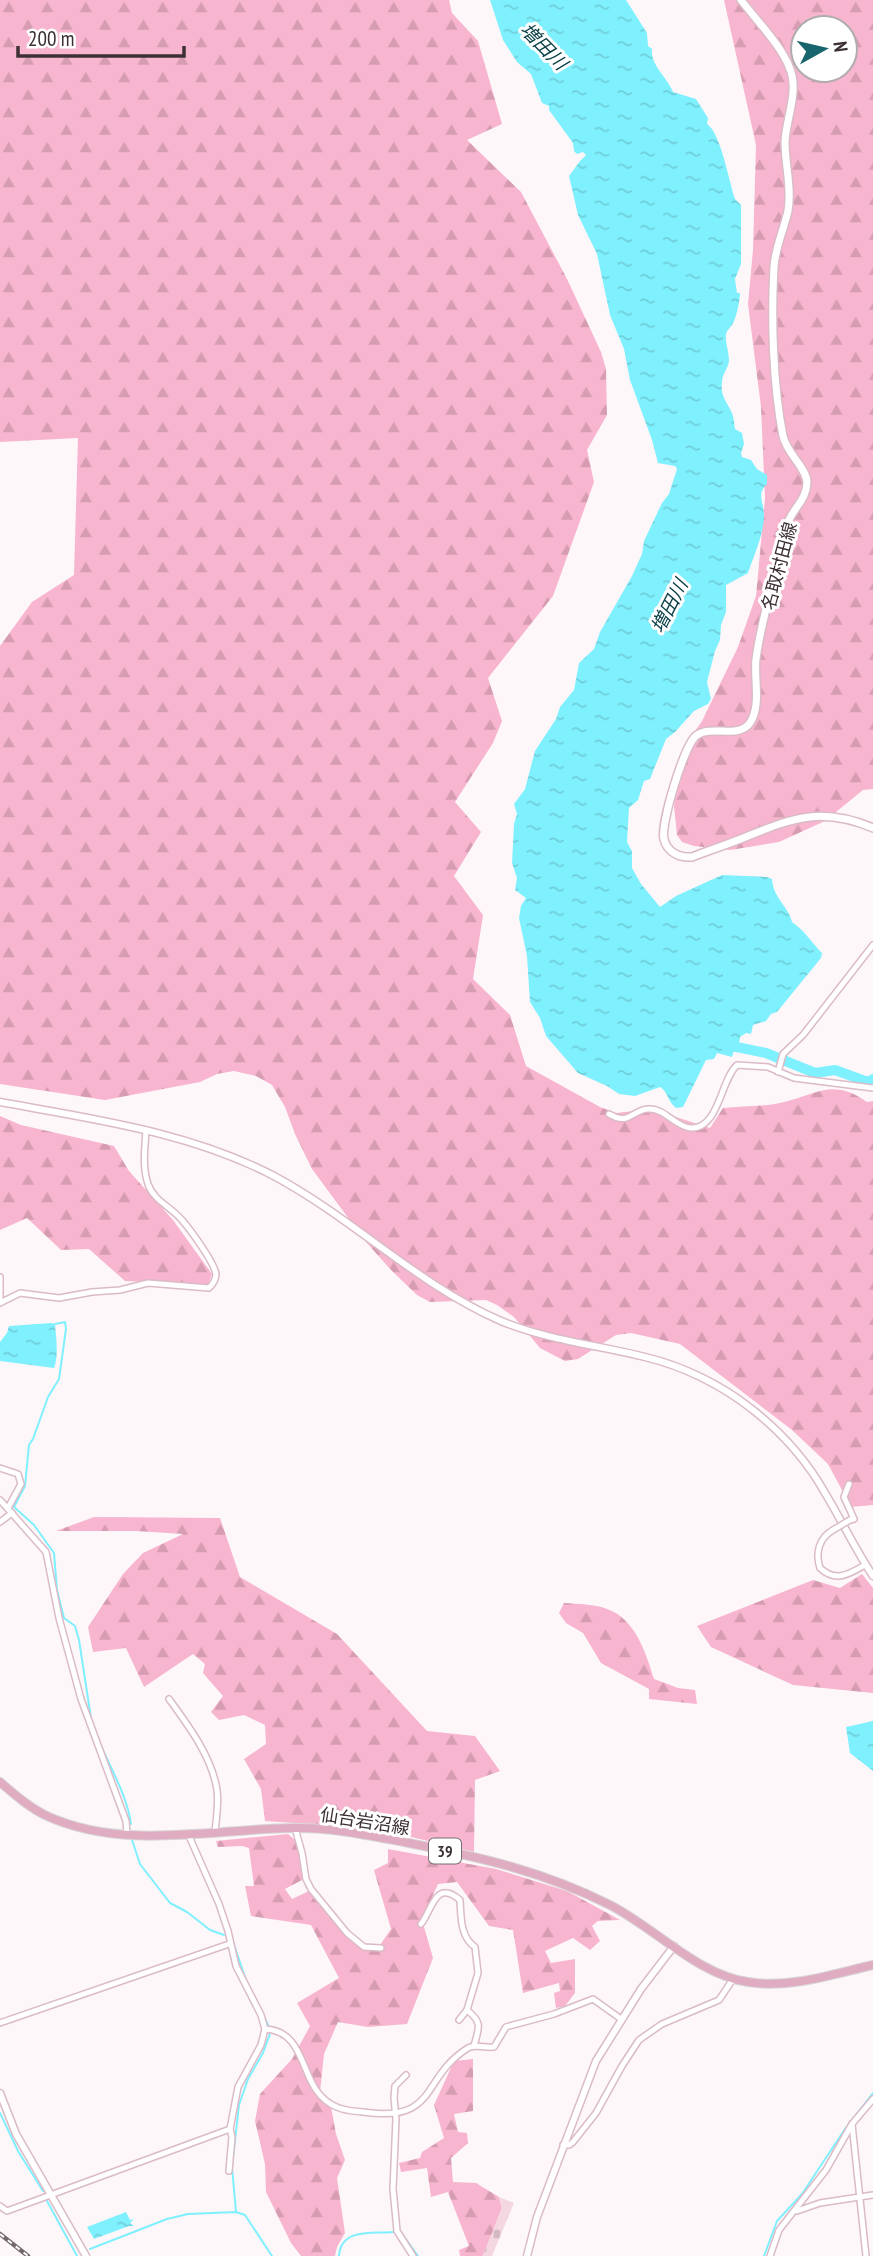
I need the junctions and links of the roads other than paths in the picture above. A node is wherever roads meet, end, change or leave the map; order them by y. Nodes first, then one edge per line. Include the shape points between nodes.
1 (741, 0) edge
2 (873, 828) edge
3 (873, 945) edge
4 (778, 1072) junction
5 (873, 1088) edge
6 (0, 1101) edge
7 (609, 1114) dead end
8 (146, 1130) junction
9 (0, 1277) edge
10 (0, 1301) edge
11 (0, 1468) edge
12 (849, 1484) dead end
13 (0, 1500) edge
14 (10, 1511) junction
15 (0, 1522) edge
16 (866, 1564) junction
17 (873, 1576) edge
18 (169, 1699) dead end
19 (0, 1782) edge
20 (295, 1828) junction
21 (127, 1833) junction
22 (215, 1834) junction
23 (189, 1836) junction
24 (421, 1924) dead end
25 (229, 1944) junction
26 (674, 1946) junction
27 (381, 1948) dead end
28 (873, 1965) edge
29 (733, 1979) junction
30 (467, 2010) junction
31 (621, 2019) junction
32 (459, 2020) dead end
33 (0, 2022) edge
34 (270, 2029) junction
35 (474, 2046) junction
36 (406, 2075) dead end
37 (0, 2093) edge
38 (873, 2099) edge
39 (396, 2113) junction
40 (852, 2124) junction
41 (230, 2129) junction
42 (563, 2145) junction
43 (229, 2171) dead end
44 (51, 2193) junction
45 (873, 2194) edge
46 (860, 2196) junction
47 (0, 2206) edge
48 (794, 2212) junction
49 (86, 2256) edge
50 (413, 2256) edge
51 (527, 2256) edge
52 (770, 2256) edge
53 (866, 2256) edge

1 - 2 main road, 名取村田線 via 786,60 793,81 785,139 789,201 774,264 774,309 783,437 804,472 806,492 789,520 760,639 753,719 736,732 707,731 695,736 684,754 664,838 672,853 685,858 785,820 808,816 839,817
3 - 4 street via 783,1054
4 - 5 street
4 - 7 street via 755,1065 734,1066 714,1113 697,1127 685,1127 651,1108 624,1119
6 - 8 street
8 - 10 street via 143,1157 148,1185 180,1218 215,1271 209,1289 148,1283 59,1298 20,1293
8 - 16 street via 202,1146 301,1191 450,1296 504,1322 646,1357 726,1390 771,1425 804,1461
9 - 10 street
11 - 14 street via 18,1474 21,1485
12 - 16 street, bridge via 844,1497 853,1519 823,1537 817,1554 820,1568 832,1576
13 - 14 street
14 - 15 street
14 - 21 street via 46,1552 81,1699
16 - 17 street
18 - 22 street via 214,1777
19 - 21 main road, 仙台岩沼線 / 39 via 45,1815 74,1825
20 - 22 main road, 仙台岩沼線 / 39
20 - 26 main road, 仙台岩沼線 / 39 via 377,1837 517,1867 612,1906
20 - 27 street via 311,1889 347,1933 364,1947
21 - 23 main road, 仙台岩沼線 / 39
22 - 23 main road, 仙台岩沼線 / 39
23 - 25 street via 219,1904
24 - 30 street via 437,1895 449,1894 460,1900 464,1935 475,1947 478,1973
25 - 33 street
25 - 34 street via 241,1979
26 - 29 main road, 仙台岩沼線 / 39
26 - 31 street
28 - 29 main road, 仙台岩沼線 / 39 via 782,1983
29 - 42 street via 719,2000 663,2024 639,2040 596,2113 569,2146
30 - 32 street
30 - 35 street via 479,2025
31 - 35 street via 593,1999 506,2027 492,2047
31 - 42 street via 596,2061
34 - 39 street via 295,2045 325,2100 348,2110
34 - 41 street via 238,2087
35 - 39 street via 449,2063 424,2100
36 - 39 street via 395,2086
37 - 44 street via 16,2134
38 - 40 street
39 - 50 street via 392,2179 396,2224
40 - 46 street
40 - 48 street via 826,2171
41 - 43 street
41 - 44 street
42 - 51 street
44 - 47 street via 7,2211
44 - 49 street
45 - 46 street
46 - 48 street
46 - 53 street
48 - 52 street via 779,2230

